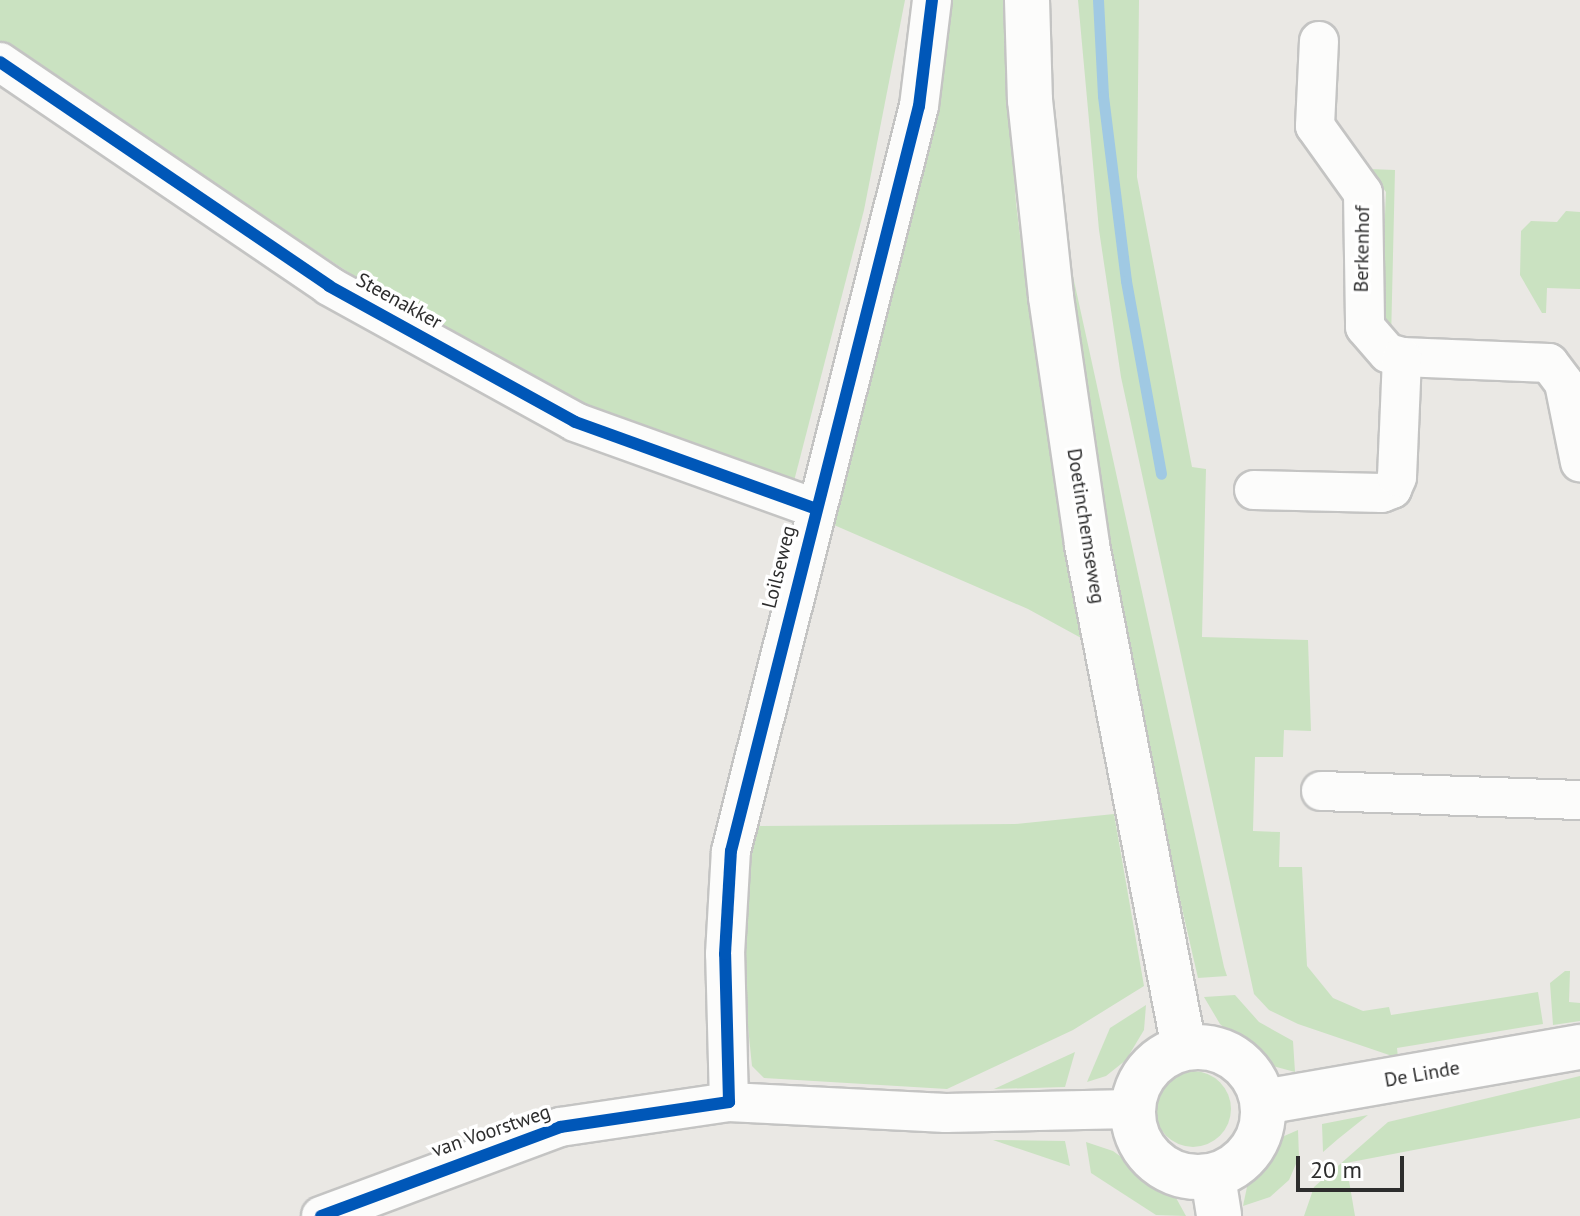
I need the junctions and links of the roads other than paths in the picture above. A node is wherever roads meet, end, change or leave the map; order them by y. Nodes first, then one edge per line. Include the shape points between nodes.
1 (932, 0) edge
2 (1027, 0) edge
3 (1319, 41) dead end
4 (0, 62) edge
5 (1402, 357) junction
6 (1580, 462) edge
7 (1254, 490) dead end
8 (814, 508) junction
9 (1321, 791) dead end
10 (1580, 800) edge
11 (1580, 1047) edge
12 (1184, 1048) junction
13 (729, 1102) junction
14 (1264, 1102) junction
15 (1132, 1109) junction
16 (1216, 1197) edge
17 (321, 1216) edge

1 - 8 street, Loilseweg via 919,106
2 - 12 main road, Doetinchemseweg via 1030,100 1051,297 1087,545
3 - 5 street, Berkenhof via 1315,126 1363,193 1365,327 1388,353
4 - 8 street, Steenakker via 329,286 575,422
5 - 6 street via 1549,363 1564,383
5 - 7 street via 1397,477 1392,489
8 - 13 street, Loilseweg via 731,851 725,954
9 - 10 street
11 - 14 main road, De Linde
12 - 14 main road via 1211,1047 1235,1058 1254,1077
12 - 15 main road via 1158,1060 1140,1082
13 - 15 street, van Voorstweg via 946,1113
13 - 17 street, van Voorstweg via 560,1127
14 - 16 main road via 1254,1144
15 - 16 main road via 1138,1139 1156,1163

